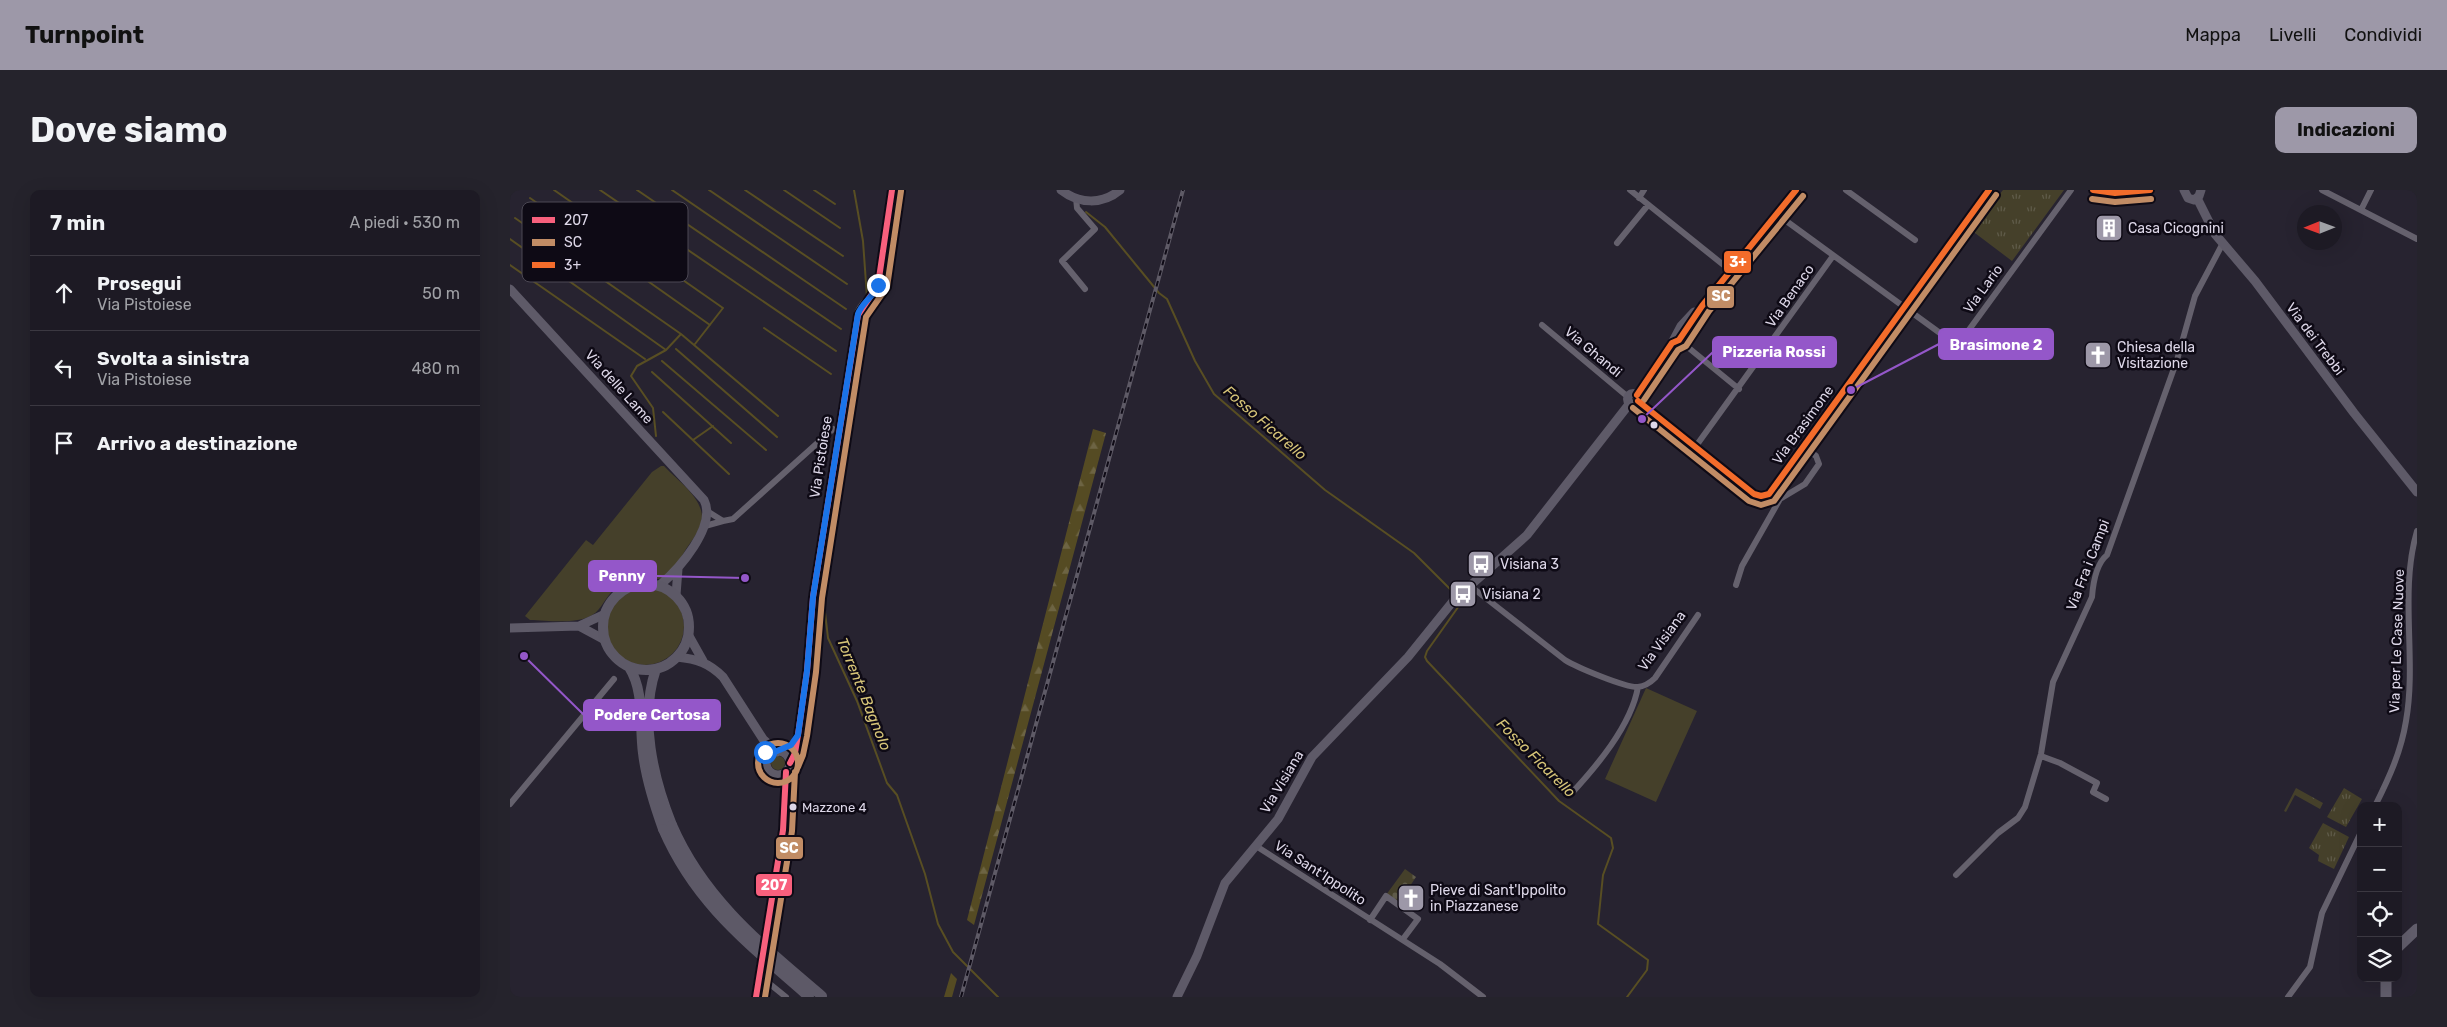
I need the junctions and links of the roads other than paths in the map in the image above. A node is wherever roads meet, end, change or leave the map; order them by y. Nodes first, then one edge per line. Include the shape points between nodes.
1 (892, 190) edge
2 (1061, 190) edge
3 (1120, 190) edge
4 (1630, 190) edge
5 (1644, 190) edge
6 (1796, 190) edge
7 (1846, 190) edge
8 (1990, 190) edge
9 (2071, 190) edge
10 (2092, 190) edge
11 (2150, 190) edge
12 (2184, 190) edge
13 (2322, 190) edge
14 (2371, 190) edge
15 (2199, 194) edge
16 (1076, 198) junction
17 (1639, 198) junction
18 (1648, 205) junction
19 (2361, 210) junction
20 (1778, 215) junction
21 (2417, 239) edge
22 (1915, 240) dead end
23 (1617, 243) dead end
24 (2223, 243) junction
25 (1833, 256) junction
26 (1731, 271) junction
27 (510, 289) edge
28 (1085, 289) dead end
29 (1903, 308) junction
30 (1542, 325) dead end
31 (1675, 342) junction
32 (1739, 389) junction
33 (1633, 399) junction
34 (833, 429) dead end
35 (1696, 446) junction
36 (1803, 446) junction
37 (2417, 492) edge
38 (706, 508) junction
39 (723, 520) junction
40 (705, 526) junction
41 (2417, 531) edge
42 (678, 569) junction
43 (1469, 585) junction
44 (1736, 585) dead end
45 (660, 586) junction
46 (676, 595) junction
47 (605, 614) junction
48 (1698, 615) dead end
49 (579, 626) junction
50 (510, 628) edge
51 (689, 636) junction
52 (605, 640) junction
53 (677, 657) junction
54 (703, 661) junction
55 (629, 667) junction
56 (656, 669) junction
57 (614, 679) dead end
58 (1638, 687) junction
59 (798, 735) junction
60 (763, 739) junction
61 (778, 752) junction
62 (2041, 756) junction
63 (767, 760) junction
64 (790, 763) junction
65 (786, 772) junction
66 (776, 775) junction
67 (785, 790) junction
68 (1570, 795) dead end
69 (2106, 799) dead end
70 (2377, 802) edge
71 (510, 804) edge
72 (667, 827) junction
73 (2357, 840) edge
74 (1256, 846) junction
75 (1956, 875) dead end
76 (1370, 920) junction
77 (2417, 929) edge
78 (1402, 940) junction
79 (2417, 940) edge
80 (2402, 943) edge
81 (2402, 945) edge
82 (760, 976) junction
83 (2386, 982) edge
84 (823, 996) edge
85 (756, 997) edge
86 (786, 997) edge
87 (809, 997) edge
88 (1177, 997) edge
89 (1483, 997) edge
90 (2288, 997) edge
91 (2386, 997) edge

1 - 59 street, Via Pistoiese via 876,291 858,314 813,597
2 - 16 street
3 - 16 street via 1105,199
4 - 17 street
5 - 17 street
6 - 20 street, Via Visiana
7 - 22 street
8 - 29 street, Via Brasimone
9 - 29 street, Via Lario via 1960,342 1949,342
10 - 11 street via 2115,193
12 - 15 street via 2188,198
13 - 19 street
14 - 19 street
15 - 24 street, Via dei Trebbi via 2215,234
16 - 28 street via 1077,208 1095,229 1062,261
17 - 18 street
18 - 23 street
18 - 26 street
19 - 21 street
20 - 25 street, Via Lario
20 - 26 street, Via Visiana
24 - 37 street, Via dei Trebbi
24 - 62 street, Via Fra i Campi via 2195,296 2177,360 2107,555 2102,559 2092,587 2092,597 2053,682
25 - 29 street, Via Lario
25 - 32 street, Via Benaco
26 - 31 street, Via Visiana
27 - 38 street, Via delle Lame
29 - 36 street, Via Brasimone
30 - 33 street, Via Ghandi
31 - 32 street
31 - 33 street, Via Visiana
32 - 35 street, Via Benaco
33 - 35 street, Via Brasimone
33 - 43 street, Via Visiana via 1527,535
34 - 39 street via 733,518
35 - 36 street, Via Brasimone via 1751,492 1761,496 1771,491
36 - 44 street via 1816,456 1819,464 1804,484 1780,499 1742,566
38 - 39 street, Via delle Lame
38 - 40 street
39 - 40 street
40 - 42 street
41 - 70 street, Via per Le Case Nuove via 2410,580 2407,720 2394,769
42 - 45 street
42 - 46 street
43 - 58 street, Via Visiana via 1565,660
43 - 74 street, Via Visiana via 1408,657 1312,757 1278,819
45 - 46 main road
45 - 47 main road via 642,584 624,590 610,603
46 - 51 main road via 689,617
47 - 49 street
47 - 52 main road
48 - 58 street, Via Visiana via 1655,678
49 - 50 street
49 - 52 street
51 - 53 main road
51 - 54 street
52 - 55 main road via 614,656
53 - 54 street
53 - 56 main road
54 - 60 street via 723,676
55 - 56 main road
55 - 72 main road via 639,686 644,762 654,802
56 - 72 main road via 649,694 650,742
57 - 71 street
58 - 68 street via 1634,703 1604,757
59 - 61 street via 791,745
59 - 64 street, Via Pistoiese
60 - 61 street
60 - 63 street
61 - 63 street via 770,754
61 - 64 street via 786,754
62 - 69 street via 2097,783 2093,792
62 - 75 street, Via Fra i Campi via 2025,808 2018,818
63 - 66 street via 768,770
64 - 65 street, Via Pistoiese
65 - 66 street
65 - 67 street, Via Pistoiese
66 - 67 street
67 - 82 street, Via Pistoiese via 784,830
72 - 84 main road, bridge via 720,904
72 - 87 main road, bridge via 688,876 717,914
73 - 90 street via 2322,913 2310,967
74 - 76 street, Via Sant'Ippolito
74 - 88 street, Via Visiana via 1225,883 1197,956
76 - 78 street, Via Sant'Ippolito
76 - 78 street via 1386,896 1418,919
77 - 80 highway
78 - 89 street
79 - 81 highway
82 - 85 street, Via Pistoiese
82 - 86 street
83 - 91 highway

